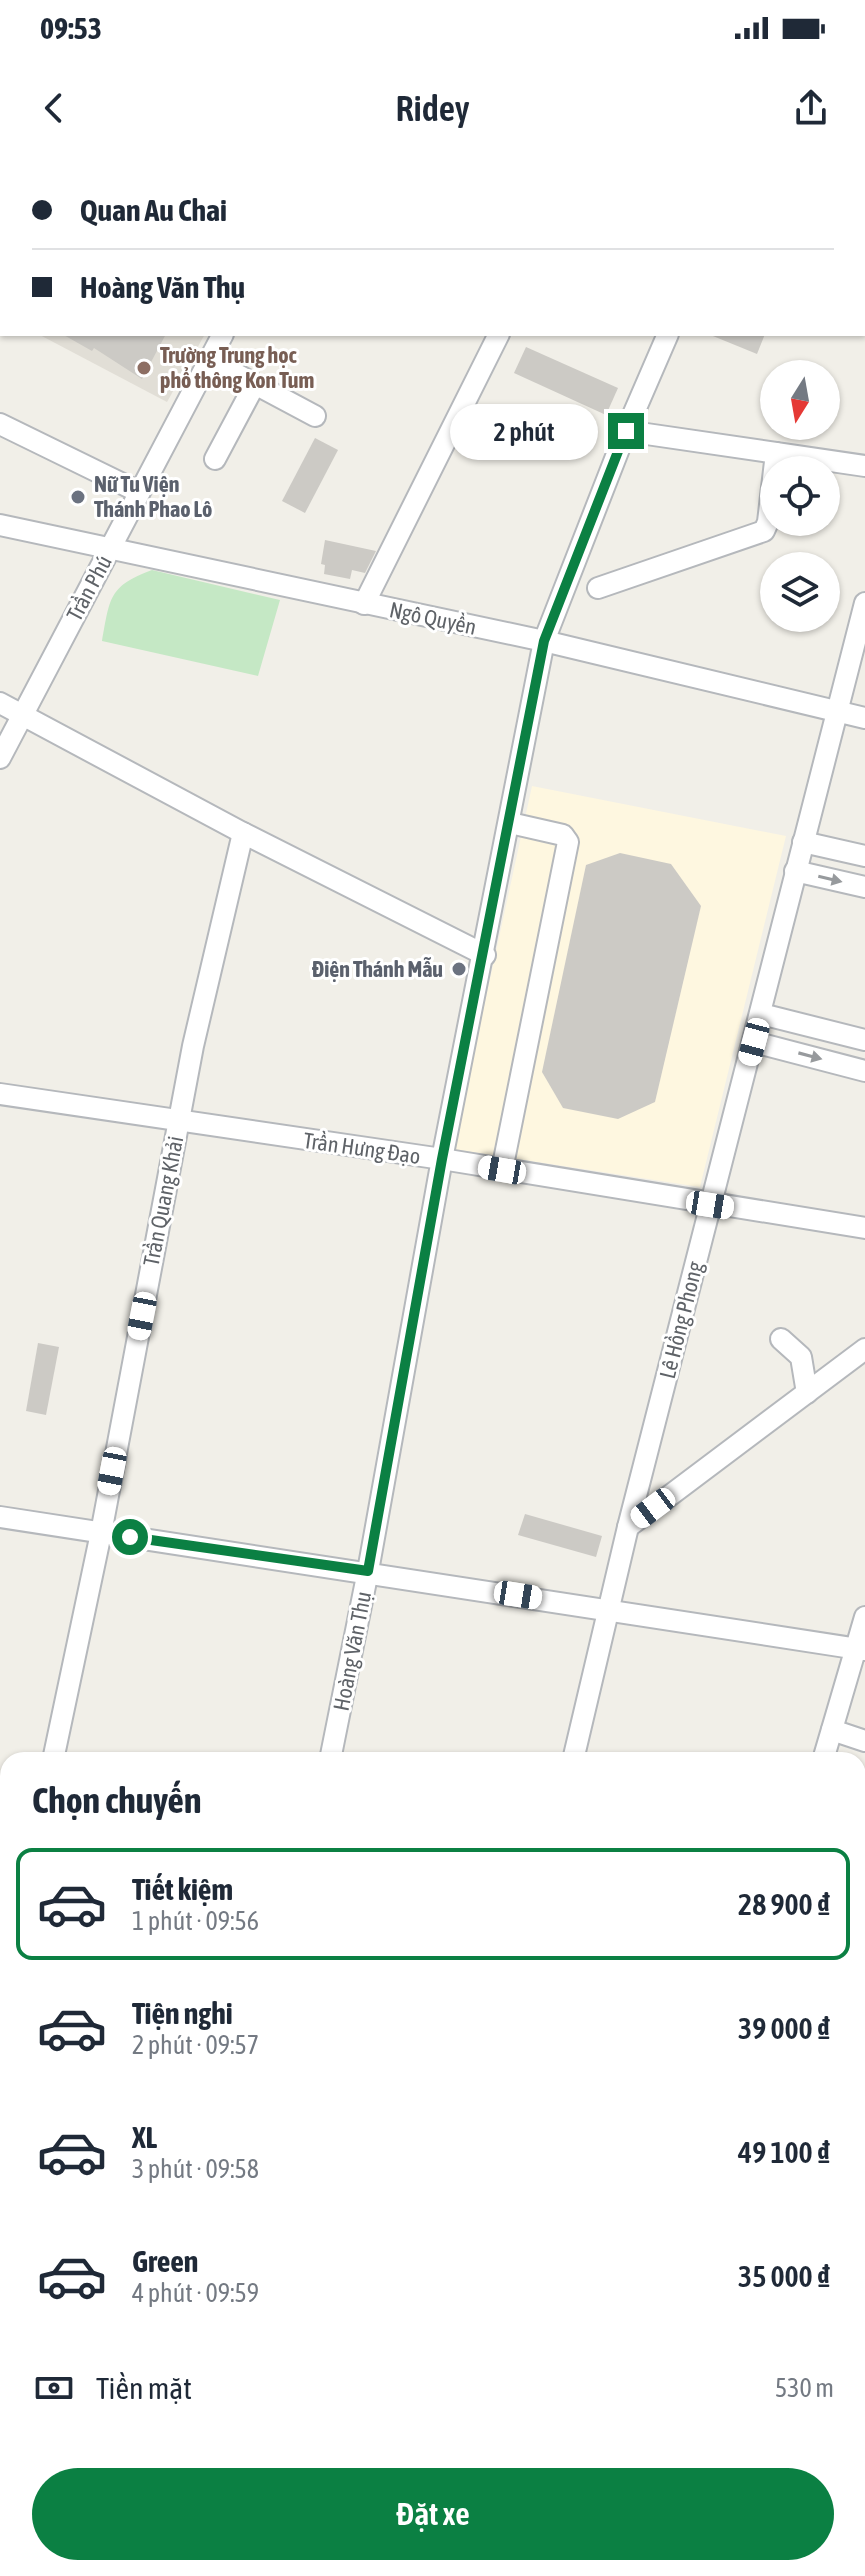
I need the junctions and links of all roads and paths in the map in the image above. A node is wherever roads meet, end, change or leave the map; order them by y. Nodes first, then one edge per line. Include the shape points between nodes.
1 (222, 336) edge
2 (498, 336) edge
3 (667, 336) edge
4 (210, 360) junction
5 (255, 384) junction
6 (315, 416) dead end
7 (0, 424) edge
8 (626, 431) junction
9 (776, 453) junction
10 (215, 459) dead end
11 (865, 466) edge
12 (139, 492) junction
13 (0, 525) edge
14 (109, 549) junction
15 (598, 588) dead end
16 (865, 603) edge
17 (364, 604) junction
18 (544, 641) junction
19 (0, 703) edge
20 (837, 712) junction
21 (22, 715) junction
22 (865, 718) edge
23 (0, 758) edge
24 (510, 823) junction
25 (243, 833) junction
26 (803, 842) junction
27 (865, 856) edge
28 (795, 871) junction
29 (865, 887) edge
30 (485, 955) junction
31 (761, 1014) junction
32 (865, 1040) edge
33 (754, 1042) junction
34 (865, 1071) edge
35 (0, 1094) edge
36 (178, 1123) junction
37 (442, 1159) junction
38 (502, 1170) junction
39 (710, 1205) junction
40 (865, 1228) edge
41 (781, 1339) dead end
42 (865, 1349) edge
43 (807, 1393) junction
44 (0, 1517) edge
45 (628, 1527) junction
46 (101, 1533) junction
47 (368, 1571) junction
48 (608, 1609) junction
49 (865, 1617) edge
50 (860, 1649) edge
51 (832, 1730) junction
52 (865, 1741) edge
53 (55, 1752) edge
54 (332, 1752) edge
55 (575, 1752) edge
56 (825, 1752) edge

1 - 4 street, Trần Phú
2 - 17 street
3 - 8 street, Hoàng Văn Thụ
4 - 5 street
4 - 12 street, Trần Phú
5 - 6 street
5 - 10 street
7 - 12 street
8 - 9 street
8 - 18 street, Hoàng Văn Thụ
9 - 11 street
9 - 15 street via 764,531
12 - 14 street, Trần Phú
13 - 14 street, Ngô Quyền
14 - 17 street, Ngô Quyền
14 - 21 street, Trần Phú
16 - 20 street, Lê Hồng Phong
17 - 18 street, Ngô Quyền
18 - 20 street, Ngô Quyền
18 - 24 street, Hoàng Văn Thụ
19 - 21 street
20 - 22 street, Ngô Quyền
20 - 26 street, Lê Hồng Phong
21 - 23 street, Trần Phú
21 - 25 street
24 - 30 street, Hoàng Văn Thụ
24 - 38 street via 563,835 568,842
25 - 30 street
25 - 36 street, Trần Quang Khải
26 - 27 street
26 - 28 street, Lê Hồng Phong
28 -> 29 street
28 - 31 street, Lê Hồng Phong
30 - 37 street, Hoàng Văn Thụ
31 - 32 street
31 - 33 street, Lê Hồng Phong
33 -> 34 street
33 - 39 street, Lê Hồng Phong
35 - 36 street, Trần Hưng Đạo
36 - 37 street, Trần Hưng Đạo
36 - 46 street, Trần Quang Khải
37 - 38 street, Trần Hưng Đạo
37 - 47 street, Hoàng Văn Thụ
38 - 39 street, Trần Hưng Đạo
39 - 40 street, Trần Hưng Đạo
39 - 45 street, Lê Hồng Phong
41 - 43 street via 801,1357
42 - 43 street
43 - 45 street
44 - 46 street
45 - 48 street, Lê Hồng Phong
46 - 47 street
46 - 53 street, Trần Quang Khải
47 - 48 street
47 - 54 street, Hoàng Văn Thụ
48 - 50 street
48 - 55 street, Lê Hồng Phong
49 - 50 street
50 - 51 street
51 - 52 street
51 - 56 street

